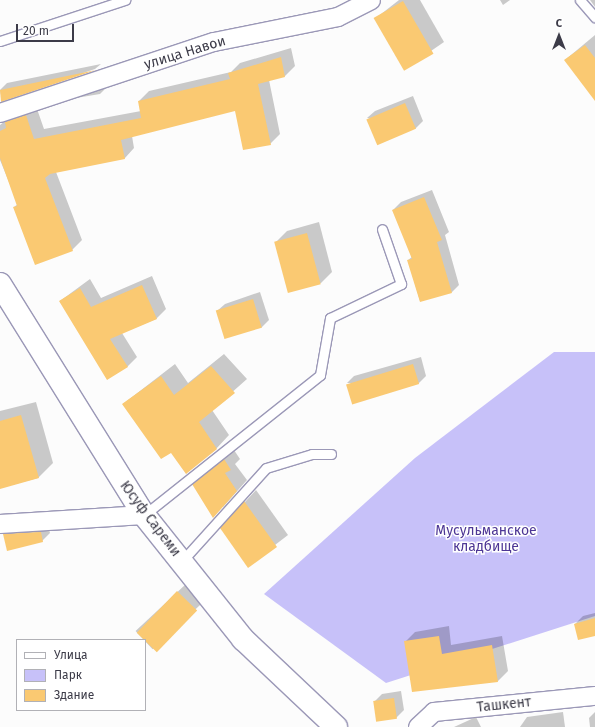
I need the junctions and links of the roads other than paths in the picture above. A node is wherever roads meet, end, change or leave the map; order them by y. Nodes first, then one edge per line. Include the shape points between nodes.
1 (125, 0) edge
2 (371, 0) edge
3 (580, 0) edge
4 (595, 17) edge
5 (0, 41) edge
6 (0, 113) edge
7 (382, 229) dead end
8 (0, 284) edge
9 (332, 454) dead end
10 (144, 515) junction
11 (0, 524) edge
12 (182, 561) junction
13 (595, 696) edge
14 (336, 727) edge
15 (418, 727) edge

1 - 5 lane
2 - 6 street, улица Навои via 338,17 214,42
3 - 4 lane
7 - 10 lane via 401,284 330,318 320,375
8 - 10 main road, Юсуф Сареми
9 - 12 lane via 312,454 266,468
10 - 11 street
10 - 12 main road, Юсуф Сареми
12 - 14 main road, Юсуф Сареми via 243,639
13 - 15 street, Ташкент via 434,712

